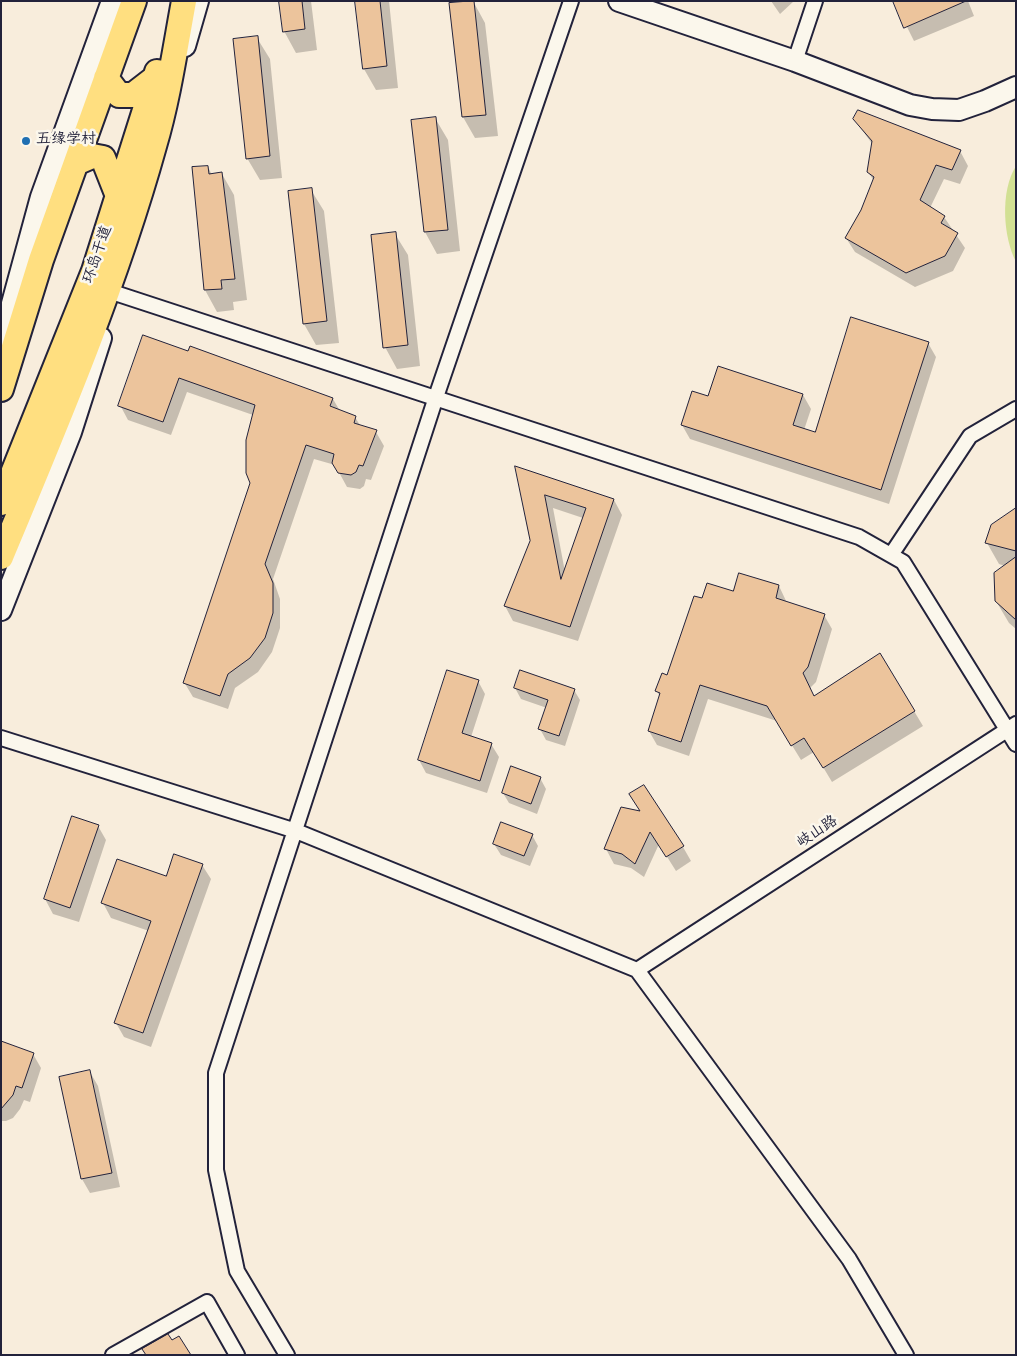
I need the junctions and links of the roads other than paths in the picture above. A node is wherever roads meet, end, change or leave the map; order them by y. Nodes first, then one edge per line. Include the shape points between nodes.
1 (112, 1) edge
2 (134, 1) edge
3 (179, 1) edge
4 (184, 1) edge
5 (198, 1) edge
6 (571, 1) edge
7 (619, 1) edge
8 (815, 1) edge
9 (795, 61) junction
10 (106, 78) junction
11 (155, 78) junction
12 (1016, 87) edge
13 (154, 146) junction
14 (76, 163) junction
15 (118, 196) junction
16 (115, 293) junction
17 (1, 344) edge
18 (1, 389) edge
19 (436, 397) junction
20 (1016, 409) edge
21 (1, 502) edge
22 (891, 555) junction
23 (1, 557) edge
24 (1, 610) edge
25 (1011, 726) edge
26 (1, 738) edge
27 (1016, 744) edge
28 (296, 831) junction
29 (637, 970) junction
30 (113, 1355) edge
31 (237, 1355) edge
32 (288, 1355) edge
33 (906, 1355) edge

1 - 17 main road via 41,197
2 - 10 highway
3 - 11 highway, 环岛干道
4 - 13 highway
5 - 13 main road
6 - 19 street
7 - 9 main road
8 - 9 street
9 - 12 main road via 910,104 932,109 958,110
10 - 11 highway via 119,95 133,95
10 - 14 highway
11 - 15 highway, 环岛干道
13 - 16 main road
13 - 23 highway via 75,379
14 - 15 highway via 92,156 103,158
14 - 18 highway via 41,260
15 - 21 highway, 环岛干道 via 94,271
16 - 19 street
16 - 24 main road via 71,432
19 - 22 street via 859,537
19 - 28 street
20 - 22 street via 970,436
22 - 25 street via 903,562
25 - 27 street
25 - 29 street, 岐山路
26 - 28 street
28 - 29 street
28 - 32 street via 216,1073 216,1170 237,1272
29 - 33 street via 849,1259
30 - 31 street via 207,1302

